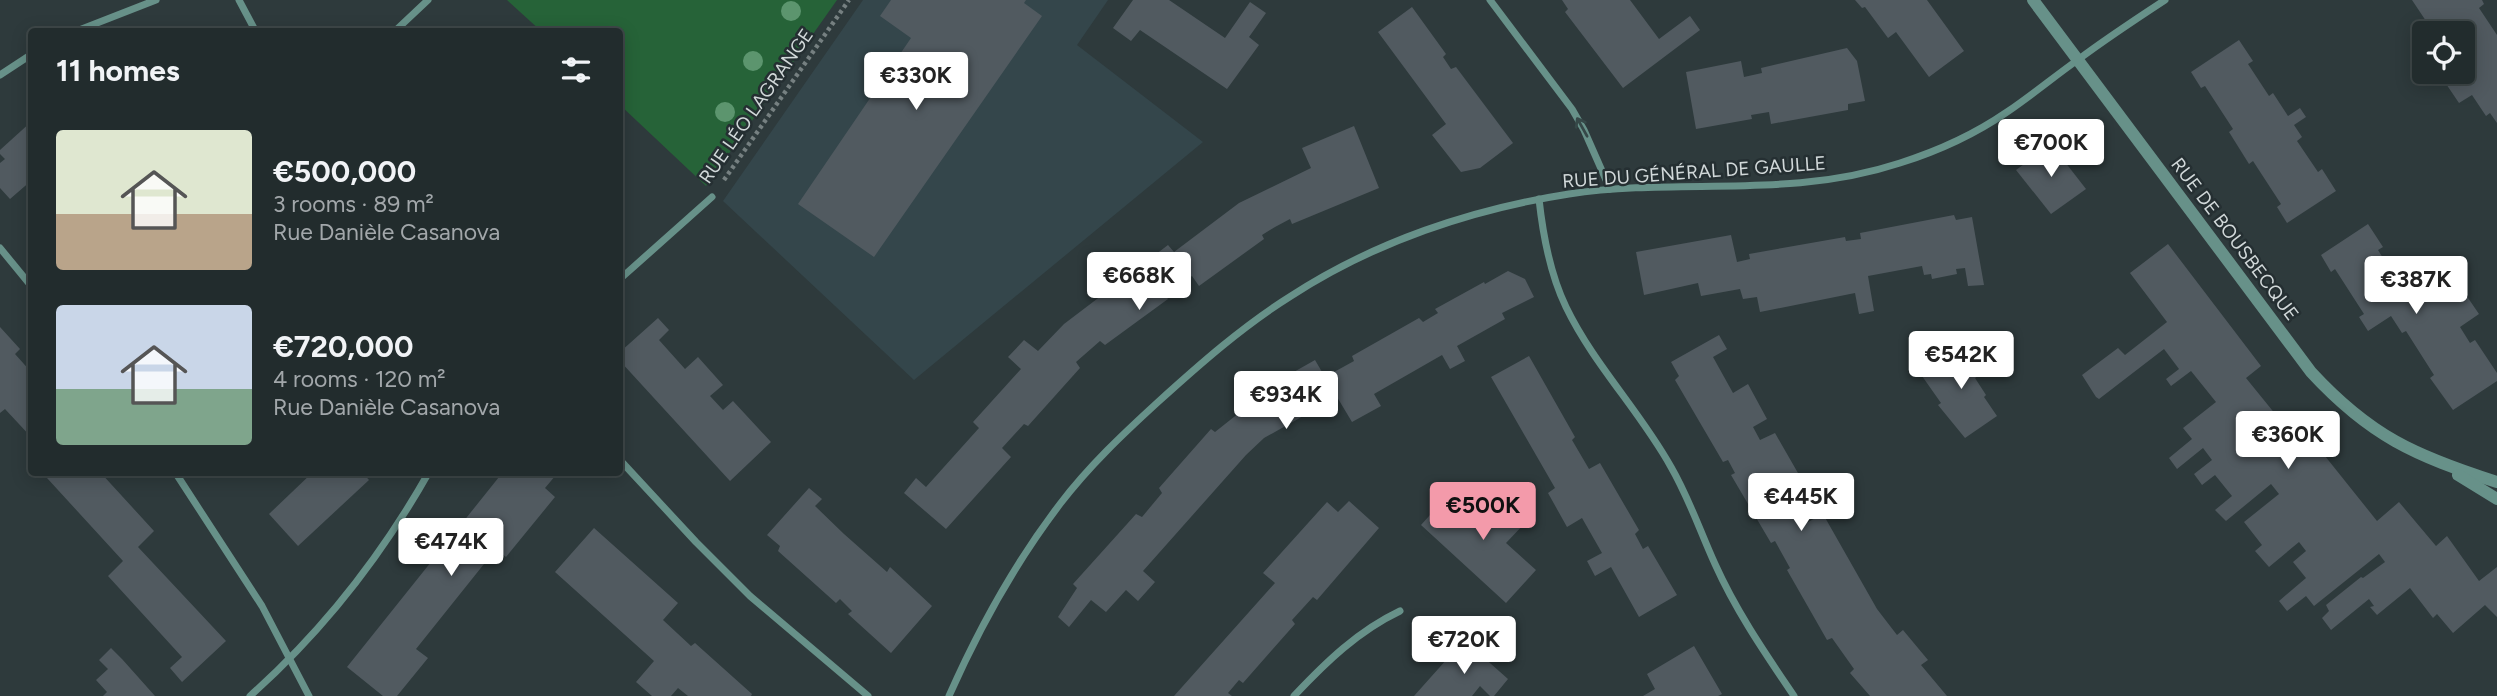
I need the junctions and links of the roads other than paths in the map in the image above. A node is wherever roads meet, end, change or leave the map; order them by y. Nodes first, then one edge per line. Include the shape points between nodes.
1 (156, 0) edge
2 (239, 0) edge
3 (428, 0) edge
4 (1490, 0) edge
5 (2033, 0) edge
6 (2165, 0) edge
7 (84, 28) edge
8 (254, 28) edge
9 (398, 28) edge
10 (28, 57) edge
11 (2077, 60) junction
12 (0, 75) edge
13 (1610, 189) junction
14 (712, 197) road end
15 (1539, 200) junction
16 (0, 248) edge
17 (623, 276) edge
18 (28, 282) edge
19 (623, 463) edge
20 (2440, 464) junction
21 (178, 476) edge
22 (427, 476) edge
23 (2497, 482) edge
24 (2497, 499) edge
25 (1400, 611) dead end
26 (289, 659) junction
27 (250, 696) edge
28 (309, 696) edge
29 (867, 696) edge
30 (949, 696) edge
31 (1294, 696) edge
32 (1794, 696) edge

1 - 7 street
2 - 8 street
3 - 9 street
13 -> 4 street via 1572,109
5 - 11 street, RUE DE BOUSBECQUE
6 - 11 street, RUE DU GÉNÉRAL DE GAULLE
10 - 12 street
11 - 13 street, RUE DU GÉNÉRAL DE GAULLE via 1985,126 1888,167 1769,187
11 - 20 street, RUE DE BOUSBECQUE via 2336,400 2396,443
13 - 15 street, RUE DU GÉNÉRAL DE GAULLE
14 - 17 street, RUE LÉO LAGRANGE
15 - 30 street, RUE DU GÉNÉRAL DE GAULLE via 1422,232 1358,259 1295,293 1207,359 1108,450 1060,503 987,616
15 - 32 street via 1548,254 1566,306 1671,466 1733,600
16 - 18 street
19 - 29 street via 750,596
20 - 23 street, RUE DE BOUSBECQUE
20 - 24 street, RUE DE BOUSBECQUE
21 - 26 street via 262,606
22 - 26 street via 372,564
25 - 31 street via 1356,636
26 - 27 street
26 - 28 street

